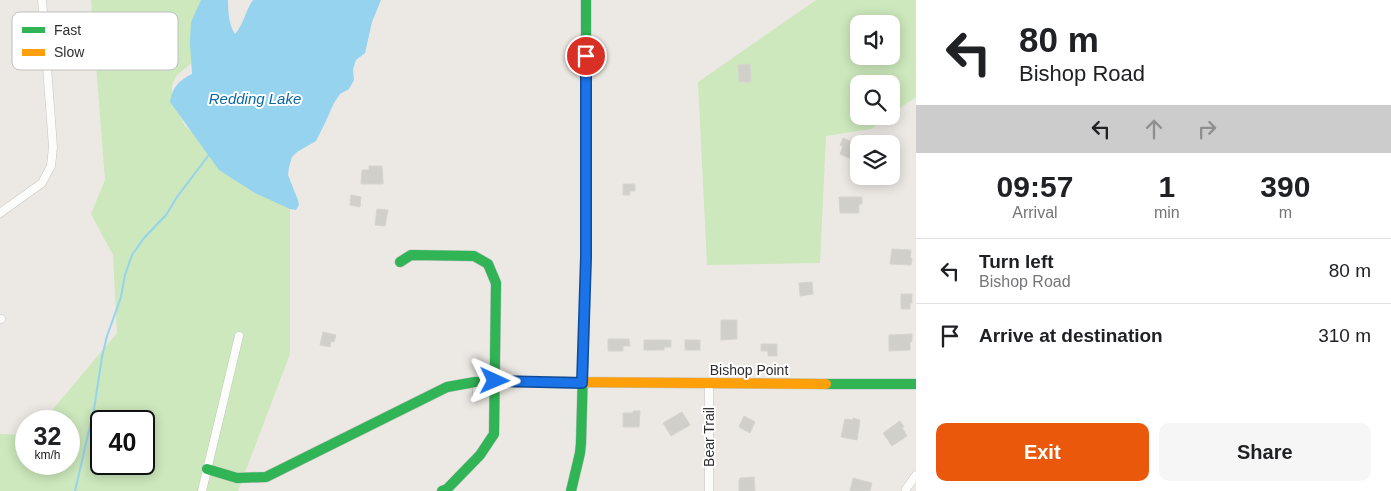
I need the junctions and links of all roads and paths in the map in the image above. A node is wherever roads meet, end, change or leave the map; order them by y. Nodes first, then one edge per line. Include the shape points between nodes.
1 (586, 0) edge
2 (47, 70) edge
3 (0, 213) edge
4 (400, 262) dead end
5 (239, 336) dead end
6 (495, 381) junction
7 (475, 382) junction
8 (582, 383) junction
9 (709, 384) junction
10 (916, 384) edge
11 (475, 400) dead end
12 (207, 469) junction
13 (916, 475) edge
14 (906, 489) dead end
15 (202, 491) edge
16 (442, 491) edge
17 (571, 491) edge
18 (709, 491) edge

1 - 8 street via 586,257
2 - 3 street via 53,147 51,166 42,183
4 - 6 street via 411,255 474,256 488,264 496,283
5 - 12 street
6 - 7 street, Bishop Point
6 - 8 street, Bishop Point
6 - 16 street via 494,434 480,455
7 - 11 lane
7 - 12 street, Bishop Point via 447,387 266,476 237,478
8 - 9 street, Bishop Point
8 - 17 street via 580,453
9 - 10 street, Bishop Point
9 - 18 street, Bear Trail
12 - 15 street
13 - 14 street

